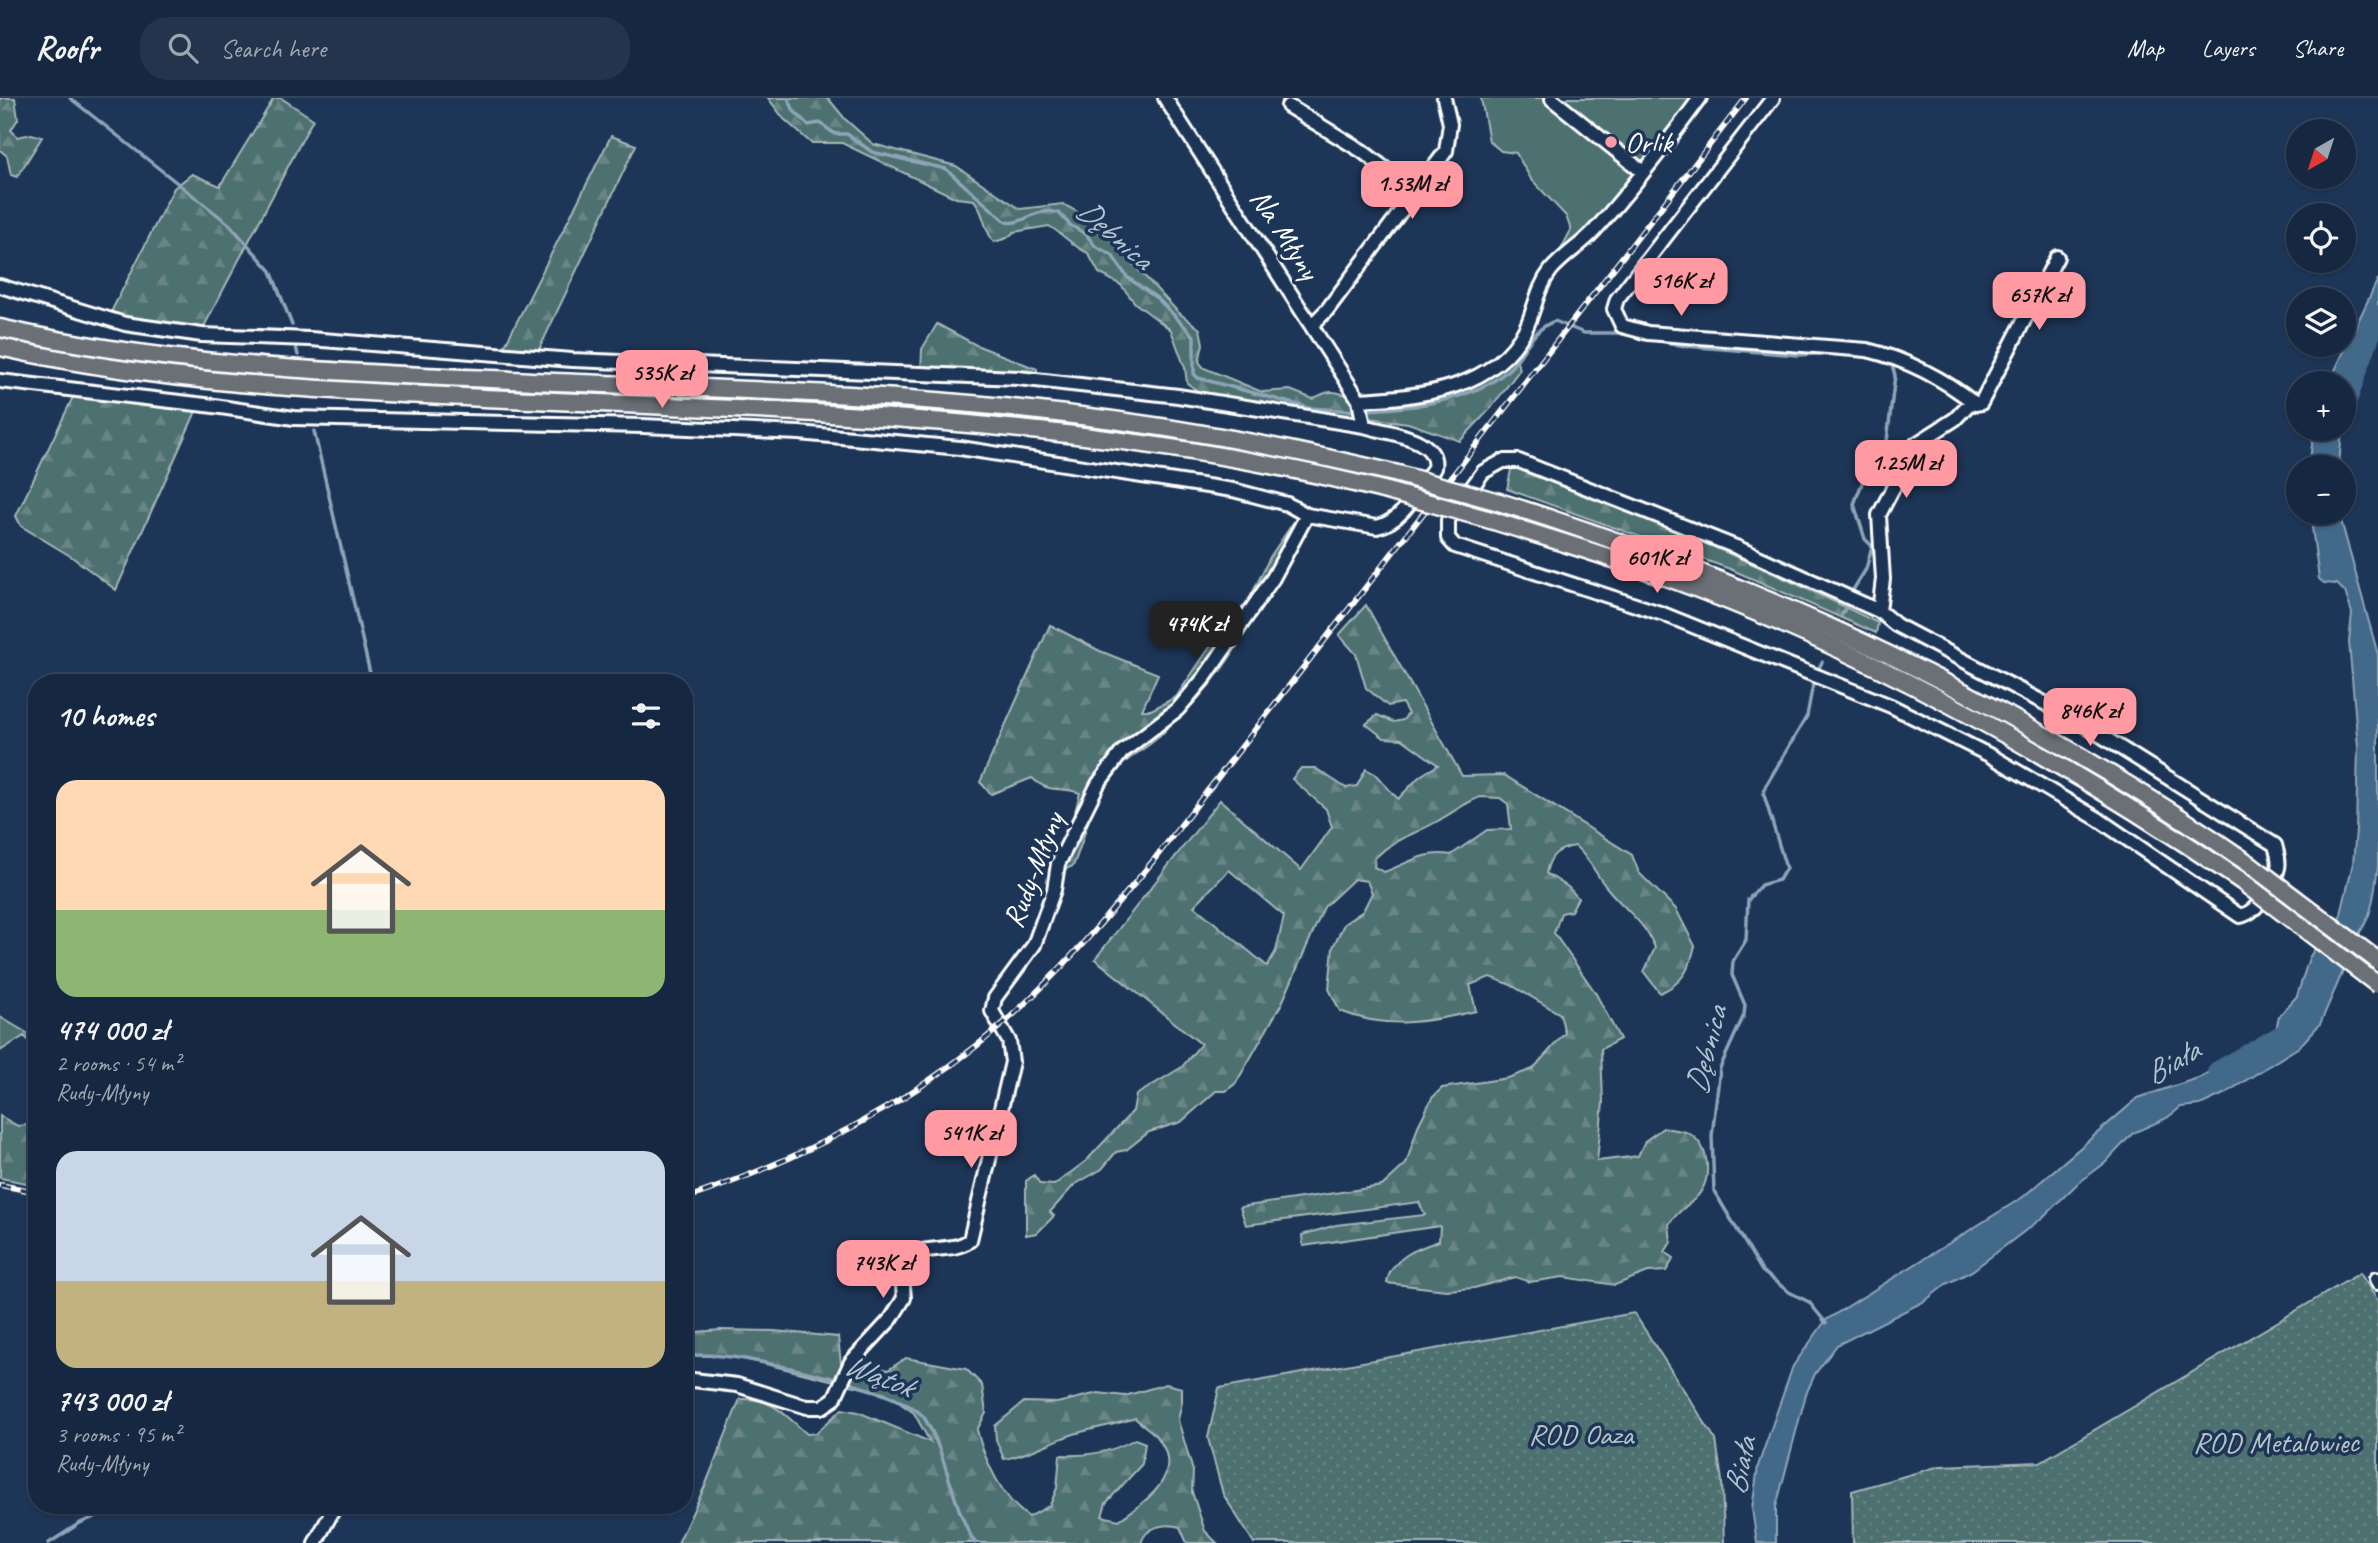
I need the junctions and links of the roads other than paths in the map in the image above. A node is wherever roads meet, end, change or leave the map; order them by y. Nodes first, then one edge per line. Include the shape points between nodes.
1 (1165, 98) edge
2 (1444, 98) edge
3 (1700, 98) edge
4 (1773, 98) edge
5 (1552, 99) edge
6 (1288, 106) dead end
7 (1643, 172) junction
8 (1414, 191) junction
9 (2057, 257) dead end
10 (0, 286) edge
11 (1313, 324) junction
12 (0, 328) edge
13 (0, 347) edge
14 (0, 381) edge
15 (1359, 400) junction
16 (1972, 401) junction
17 (1364, 426) junction
18 (1307, 515) junction
19 (1879, 611) junction
20 (2378, 961) edge
21 (2378, 985) edge
22 (693, 1380) edge
23 (331, 1514) edge
24 (315, 1543) edge

1 - 11 street, Na Młyny
2 - 8 street via 1450,124 1446,150
3 - 7 street
4 - 16 street via 1618,299 1614,309 1617,321 1629,330 1648,333 1867,350 1900,360
5 - 7 street
6 - 8 street via 1362,151
7 - 15 street via 1589,236 1552,270 1538,290 1525,329 1495,365 1453,387
8 - 11 street
9 - 16 street via 1990,391 1981,403
10 - 17 street via 125,324 202,335 599,361 1005,377 1178,396
11 - 15 street, Na Młyny
12 - 20 main road, bridge via 85,346 244,366 891,398 1055,413 1214,435 1398,474 1682,563 1916,665 2085,757 2251,865
13 - 21 main road, bridge via 106,369 232,384 828,414 1057,432 1212,455 1383,490 1674,580 1908,682 2075,772 2240,880
14 - 18 street via 294,418 656,426 960,448 1233,490 1287,504
15 - 17 street
16 - 19 street via 1955,419 1916,444 1879,515 1883,579
17 - 18 street via 1422,443 1436,459 1434,468 1396,520 1386,525
18 - 22 street, Rudy-Młyny via 1273,578 1205,677 1178,709 1122,752 1098,784 1058,864 1054,890 1034,945 995,998 992,1012 1009,1041 1012,1062 970,1240 962,1247 905,1257 901,1263 904,1298 851,1362 834,1399 822,1408 737,1385
19 - 19 street via 1896,625 2073,718 2267,838 2274,845 2278,869 2257,906 2240,916 2098,819 1991,756 1891,706 1663,614 1455,547 1446,527 1483,472 1503,461 1519,461 1736,547
23 - 24 street

